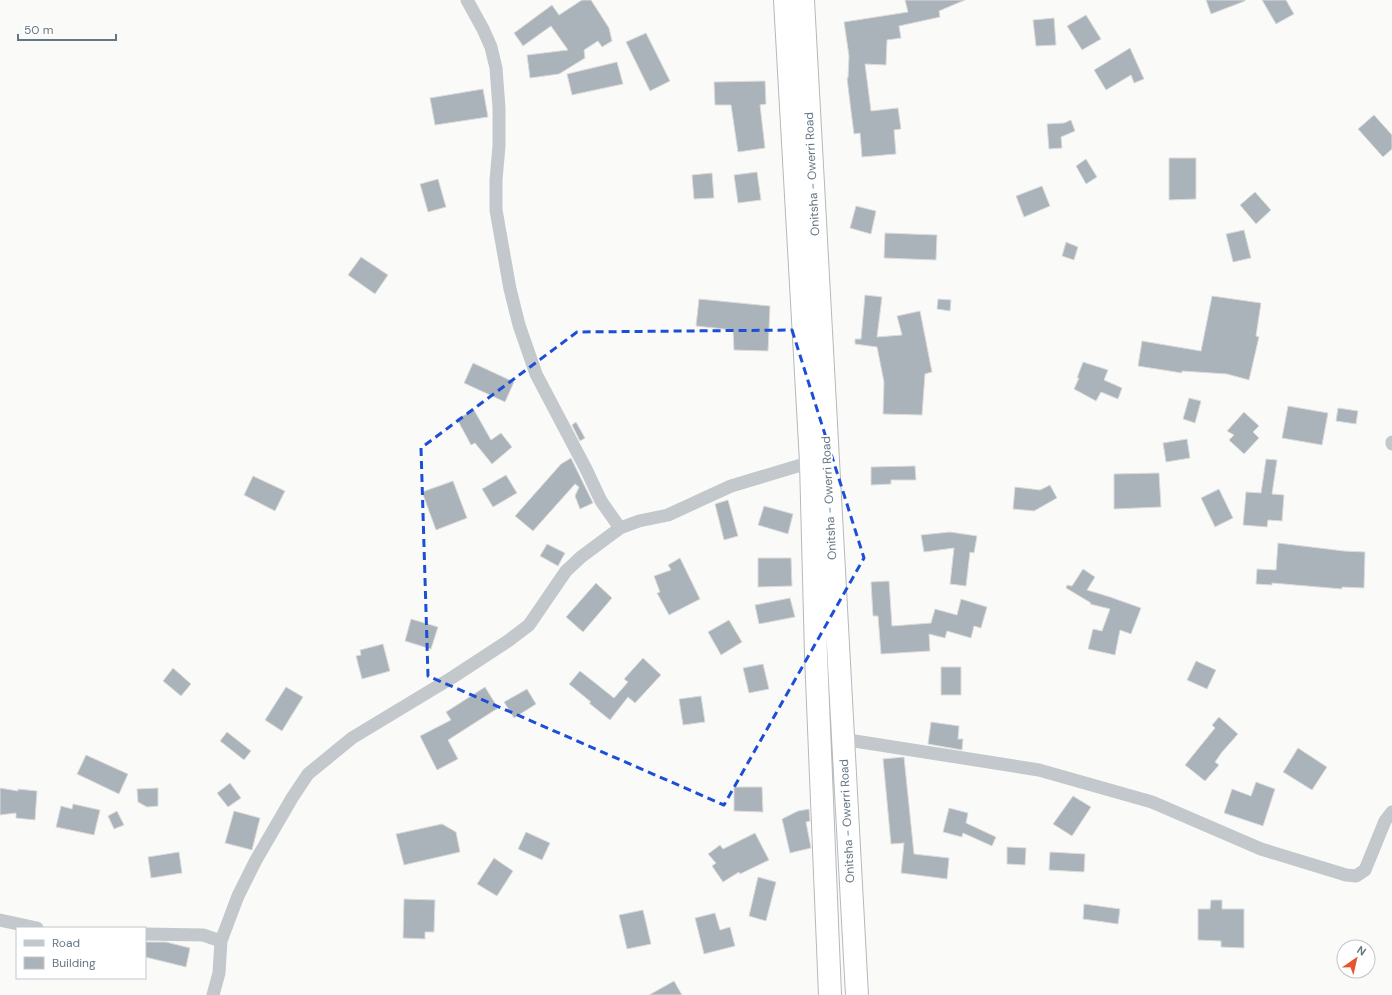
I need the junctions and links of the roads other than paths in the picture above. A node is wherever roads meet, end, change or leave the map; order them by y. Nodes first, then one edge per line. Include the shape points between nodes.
1 (467, 0) edge
2 (785, 0) edge
3 (802, 0) edge
4 (811, 462) junction
5 (620, 528) junction
6 (842, 740) junction
7 (1392, 812) edge
8 (0, 920) edge
9 (32, 927) edge
10 (146, 934) edge
11 (221, 940) junction
12 (213, 995) edge
13 (830, 995) edge
14 (857, 995) edge

1 - 5 street via 483,28 496,68 500,138 496,210 519,325 536,374 601,501
2 - 4 highway, Onitsha - Owerri Road
3 - 6 highway, Onitsha - Owerri Road
4 - 5 street via 731,486 668,516 639,521
4 - 13 highway, Onitsha - Owerri Road
5 - 11 street via 566,571 529,625 453,677 352,738 308,774 256,860 238,896
6 - 7 street via 1039,770 1152,802 1261,849 1346,875 1356,876 1365,870 1385,821
6 - 14 highway, Onitsha - Owerri Road
8 - 9 street
10 - 11 street via 203,935
11 - 12 street via 219,973

